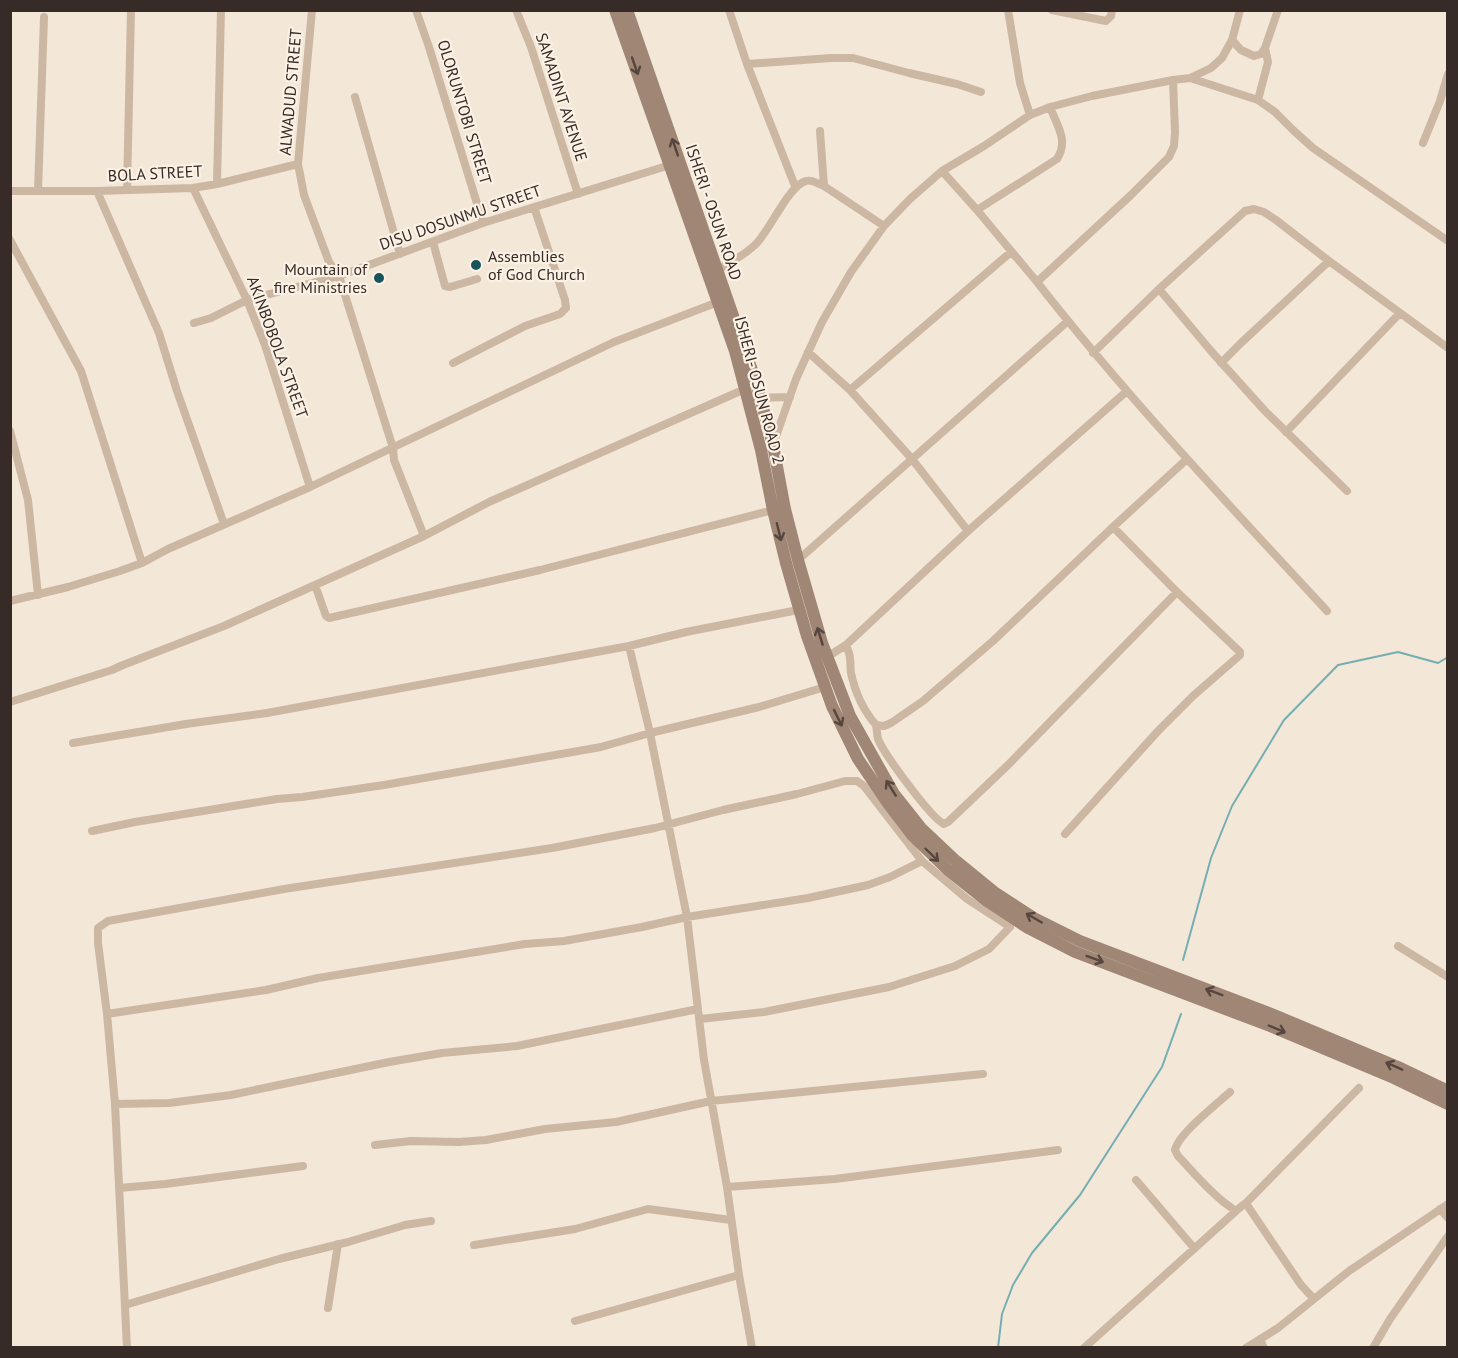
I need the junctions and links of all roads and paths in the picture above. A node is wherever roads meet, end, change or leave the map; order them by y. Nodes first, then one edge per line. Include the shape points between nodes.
1 (131, 10) edge
2 (221, 10) edge
3 (312, 10) edge
4 (416, 10) edge
5 (516, 10) edge
6 (615, 10) edge
7 (627, 10) edge
8 (729, 10) edge
9 (1008, 10) edge
10 (1052, 10) edge
11 (1112, 10) edge
12 (1240, 10) edge
13 (1278, 10) edge
14 (44, 17) dead end
15 (1232, 40) junction
16 (1265, 48) junction
17 (747, 64) junction
18 (1448, 74) edge
19 (1190, 78) junction
20 (1173, 80) junction
21 (981, 92) dead end
22 (355, 97) dead end
23 (1258, 100) junction
24 (1050, 107) junction
25 (1030, 115) junction
26 (820, 131) dead end
27 (1423, 143) dead end
28 (298, 164) junction
29 (670, 165) junction
30 (942, 171) junction
31 (218, 184) junction
32 (795, 186) junction
33 (824, 186) junction
34 (193, 188) junction
35 (127, 190) junction
36 (10, 191) edge
37 (38, 191) junction
38 (97, 191) junction
39 (578, 194) junction
40 (534, 207) junction
41 (977, 210) junction
42 (483, 223) junction
43 (884, 226) junction
44 (10, 240) edge
45 (1448, 241) edge
46 (433, 242) junction
47 (1011, 252) junction
48 (400, 254) junction
49 (1329, 261) junction
50 (717, 271) junction
51 (339, 276) junction
52 (477, 279) dead end
53 (1036, 282) junction
54 (1159, 289) junction
55 (247, 300) junction
56 (718, 302) junction
57 (1400, 313) junction
58 (1068, 321) junction
59 (194, 323) dead end
60 (1448, 348) edge
61 (808, 352) junction
62 (1093, 353) junction
63 (453, 363) dead end
64 (1221, 363) junction
65 (850, 390) junction
66 (1127, 391) junction
67 (746, 393) junction
68 (760, 397) junction
69 (790, 397) junction
70 (10, 431) edge
71 (1286, 432) junction
72 (767, 447) junction
73 (393, 448) junction
74 (912, 459) junction
75 (1187, 459) junction
76 (310, 488) junction
77 (1347, 491) dead end
78 (773, 510) junction
79 (224, 524) junction
80 (1113, 527) junction
81 (968, 531) junction
82 (424, 536) junction
83 (798, 560) junction
84 (142, 563) junction
85 (315, 585) junction
86 (1177, 592) junction
87 (38, 595) junction
88 (10, 601) edge
89 (798, 610) junction
90 (1327, 611) dead end
91 (846, 645) junction
92 (629, 646) junction
93 (827, 657) junction
94 (825, 687) junction
95 (10, 702) edge
96 (876, 725) junction
97 (650, 733) junction
98 (73, 743) dead end
99 (668, 825) junction
100 (92, 831) dead end
101 (1065, 834) dead end
102 (922, 861) junction
103 (687, 917) junction
104 (1398, 946) dead end
105 (1448, 977) edge
106 (698, 1009) junction
107 (108, 1014) junction
108 (700, 1019) junction
109 (983, 1074) dead end
110 (1359, 1088) dead end
111 (1448, 1091) edge
112 (1230, 1092) dead end
113 (711, 1101) junction
114 (115, 1104) junction
115 (1448, 1104) edge
116 (375, 1145) dead end
117 (1058, 1150) dead end
118 (303, 1166) dead end
119 (1136, 1180) dead end
120 (727, 1187) junction
121 (119, 1188) junction
122 (1245, 1204) junction
123 (1448, 1204) edge
124 (1440, 1209) junction
125 (1236, 1211) junction
126 (1448, 1218) edge
127 (731, 1220) junction
128 (431, 1221) dead end
129 (1448, 1236) edge
130 (338, 1244) junction
131 (474, 1245) dead end
132 (1194, 1248) junction
133 (739, 1275) junction
134 (1314, 1299) junction
135 (125, 1305) junction
136 (328, 1308) dead end
137 (575, 1321) dead end
138 (1262, 1343) edge
139 (127, 1347) edge
140 (752, 1347) edge
141 (1084, 1347) edge
142 (1246, 1347) edge
143 (1373, 1347) edge

1 - 35 street
2 - 31 street
3 - 28 street, ALWADUD STREET
4 - 42 street, OLORUNTOBI STREET
5 - 39 street, SAMADINT AVENUE
6 -> 29 main road, ISHERI- OSUN ROAD 2
50 -> 7 main road, ISHERI - OSUN ROAD
8 - 17 street
9 - 25 street via 1020,83
10 - 11 street via 1106,21
12 - 15 street
13 - 16 street
14 - 37 street
15 - 16 street via 1254,56
15 - 19 street via 1211,68
16 - 23 street via 1268,62
17 - 21 street via 853,58
17 - 32 street
18 - 27 street
19 - 20 street
19 - 23 street
20 - 24 street
20 - 53 street via 1175,132 1169,157
22 - 48 street
23 - 45 street via 1313,147
24 - 25 street
24 - 41 street via 1063,139 1057,159
25 - 30 street
26 - 33 street
28 - 31 street, BOLA STREET
28 - 51 street, ALWADUD STREET via 304,195 329,262
29 - 39 street, DISU DOSUNMU STREET
29 - 56 main road, ISHERI- OSUN ROAD 2
30 - 41 street
30 - 43 street
31 - 34 street, BOLA STREET
32 - 33 street via 814,181
32 - 50 street via 758,243
33 - 43 street
34 - 35 street, BOLA STREET
34 - 55 street, AKINBOBOLA STREET
35 - 38 street, BOLA STREET
36 - 37 street, BOLA STREET
37 - 38 street, BOLA STREET
38 - 79 street via 159,333
39 - 40 street, DISU DOSUNMU STREET
40 - 42 street, DISU DOSUNMU STREET
40 - 63 street via 566,308
41 - 47 street
42 - 46 street, DISU DOSUNMU STREET
43 - 61 street via 851,272
44 - 84 street via 81,371
46 - 48 street, DISU DOSUNMU STREET
46 - 52 street via 445,286
47 - 53 street
47 - 65 street
48 - 51 street, DISU DOSUNMU STREET
49 - 54 street via 1276,220 1254,209 1245,211
49 - 57 street
49 - 64 street
50 - 68 main road, ISHERI - OSUN ROAD
51 - 55 street, DISU DOSUNMU STREET
51 - 73 street, ALWADUD STREET
53 - 58 street
54 - 62 street
54 - 64 street
55 - 59 street, DISU DOSUNMU STREET
55 - 76 street, AKINBOBOLA STREET
56 - 67 main road, ISHERI- OSUN ROAD 2
56 - 73 street via 614,342
57 - 60 street
57 - 71 street
58 - 62 street
58 - 74 street
61 - 65 street
61 - 69 street
62 - 66 street
64 - 71 street
65 - 74 street
66 - 75 street
66 - 81 street
67 - 68 street
67 - 72 main road, ISHERI- OSUN ROAD 2
67 - 82 street via 489,502
68 - 69 street
68 - 72 main road, ISHERI - OSUN ROAD
69 - 72 street
70 - 87 street via 28,500
71 - 77 street
72 - 78 main road, ISHERI- OSUN ROAD 2
72 - 83 main road, ISHERI - OSUN ROAD
73 - 76 street
73 - 82 street, ALWADUD STREET via 394,460
74 - 81 street
74 - 83 street
75 - 80 street
75 - 90 street
76 - 79 street
78 - 85 street via 333,618 326,616
78 -> 89 main road, ISHERI- OSUN ROAD 2
79 - 84 street
80 - 86 street
80 - 96 street via 993,641 923,701 891,723
81 - 91 street
82 - 85 street
93 -> 83 main road, ISHERI - OSUN ROAD
84 - 87 street
85 - 95 street via 112,670
86 - 96 street via 1008,765 944,824 919,798 886,752
86 - 101 street via 1240,656 1158,731
87 - 88 street
89 - 92 street
89 - 94 main road, ISHERI- OSUN ROAD 2
91 - 93 street
91 - 96 street via 859,697
92 - 97 street
92 - 98 street via 267,713
111 -> 93 main road, ISHERI - OSUN ROAD via 1274,1015 1080,941 1034,918 986,886 921,828 894,794 850,716
94 - 97 street
94 -> 115 main road, ISHERI- OSUN ROAD 2 via 858,759 887,802 913,836 987,901 1075,952 1270,1026
97 - 99 street
97 - 100 street via 601,747
99 - 102 street via 857,781
99 - 103 street
99 - 107 street via 552,848 108,921 98,928 98,943
102 - 103 street via 868,885
102 - 108 street via 967,899 1010,927 989,949 955,966 889,987 764,1012
103 - 106 street
103 - 107 street via 564,941 525,944
104 - 105 street
106 - 108 street
106 - 114 street via 517,1046 389,1062 231,1095 169,1103
107 - 114 street
108 - 113 street
109 - 113 street
110 - 122 street
112 - 125 street via 1190,1128 1175,1150 1213,1193
113 - 116 street via 615,1122 495,1139
113 - 120 street
114 - 121 street
117 - 120 street via 835,1179
118 - 121 street
119 - 132 street
120 - 127 street
121 - 135 street
122 - 125 street
122 - 134 street
123 - 124 street
124 - 126 street
124 - 134 street
125 - 132 street
127 - 131 street via 648,1209 575,1229
127 - 133 street
128 - 130 street
129 - 143 street
130 - 135 street
130 - 136 street
132 - 141 street
133 - 137 street
133 - 140 street
134 - 138 street
135 - 139 street
138 - 142 street

